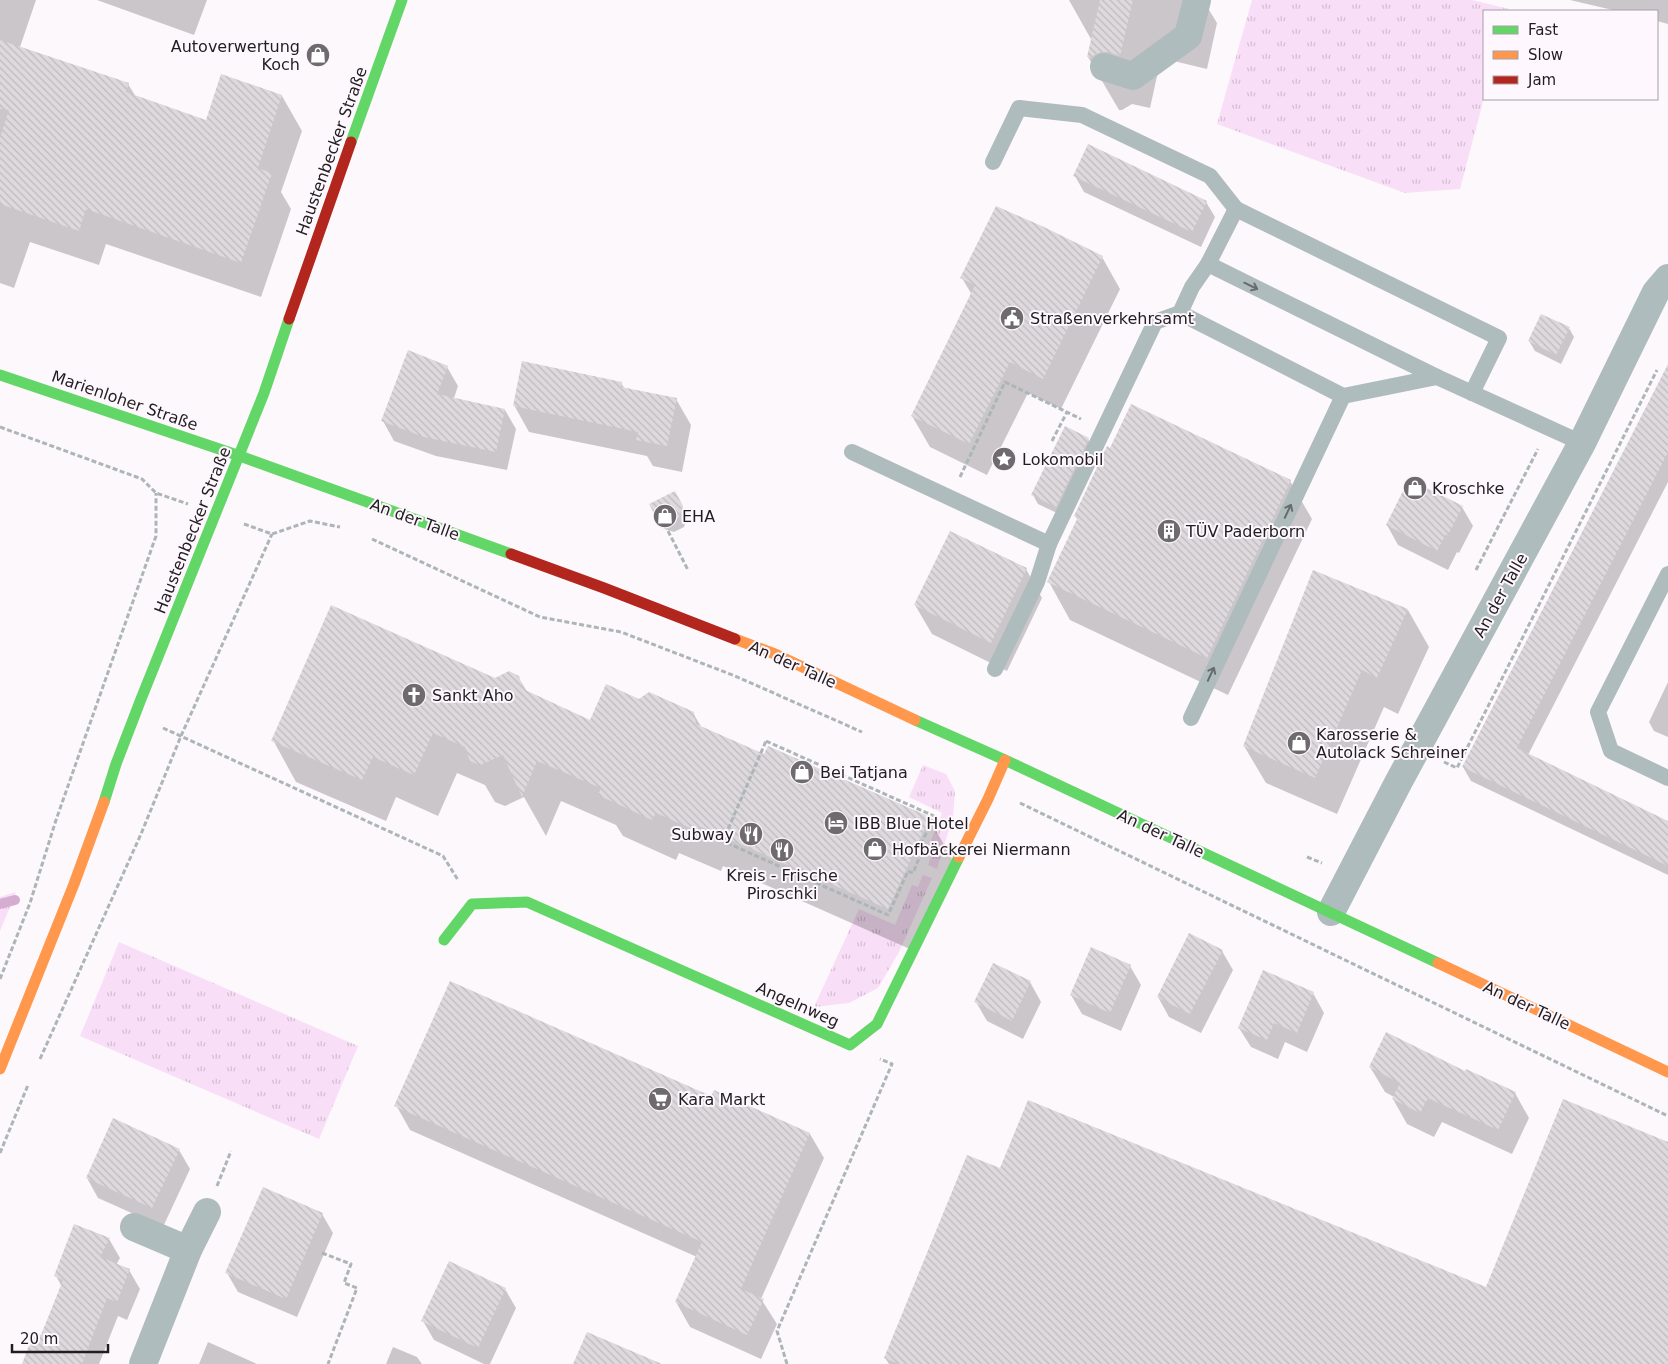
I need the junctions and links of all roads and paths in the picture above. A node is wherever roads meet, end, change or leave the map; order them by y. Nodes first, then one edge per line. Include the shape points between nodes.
1 (402, 0) edge
2 (1197, 0) edge
3 (1104, 67) dead end
4 (993, 162) dead end
5 (1236, 209) junction
6 (1208, 264) junction
7 (1668, 278) edge
8 (1180, 313) junction
9 (1657, 370) dead end
10 (0, 375) edge
11 (1437, 377) junction
12 (1472, 393) junction
13 (1343, 396) junction
14 (1067, 412) junction
15 (0, 427) edge
16 (1104, 430) junction
17 (1052, 441) dead end
18 (1582, 443) junction
19 (852, 452) dead end
20 (240, 456) junction
21 (950, 498) junction
22 (668, 531) dead end
23 (272, 534) dead end
24 (1049, 544) junction
25 (688, 570) dead end
26 (1668, 574) edge
27 (995, 669) dead end
28 (135, 715) junction
29 (1191, 718) dead end
30 (181, 736) junction
31 (1416, 748) junction
32 (1005, 760) junction
33 (1668, 778) edge
34 (934, 816) joint
35 (443, 856) dead end
36 (1331, 912) junction
37 (444, 940) dead end
38 (0, 979) edge
39 (850, 1044) junction
40 (39, 1060) dead end
41 (0, 1069) edge
42 (1668, 1072) edge
43 (31, 1078) dead end
44 (231, 1151) dead end
45 (0, 1153) edge
46 (207, 1212) joint
47 (134, 1227) dead end
48 (188, 1250) junction
49 (322, 1253) dead end
50 (143, 1364) edge
51 (328, 1364) edge
52 (787, 1364) edge

1 - 20 street, Haustenbecker Straße
2 - 3 street via 1188,36 1133,76
4 - 5 lane via 1019,108 1082,116 1210,176
5 - 6 lane
5 - 12 lane via 1499,338
6 - 8 lane
6 -> 11 lane
7 - 18 street, An der Talle via 1656,292
8 - 13 lane
8 - 16 lane via 1155,322
9 - 31 path via 1457,768
10 - 20 street, Marienloher Straße
11 - 12 lane
11 - 13 lane
12 - 18 lane
29 -> 13 lane
14 - 16 path
14 - 17 path
14 - 21 path via 1005,382
15 - 38 path via 142,479 156,493 156,536 30,903
16 - 24 lane
18 - 31 street, An der Talle
19 - 21 lane
20 - 28 street, Haustenbecker Straße
20 - 32 street, An der Talle via 604,588 774,654
21 - 24 lane
22 - 25 path
23 - 30 path
24 - 27 lane via 1037,582
26 - 33 lane via 1598,712 1611,751
28 - 30 path
28 - 41 street, Haustenbecker Straße via 74,884
30 - 35 path
30 - 40 path via 141,834
31 - 36 street, An der Talle
32 - 36 street, An der Talle
32 - 39 street, Angelnweg via 877,1024
34 - 34 path via 766,741 722,841 888,915 908,871 913,873 920,856 917,853
36 - 42 street, An der Talle
37 - 39 street, Angelnweg via 472,904 526,902
39 - 52 path via 892,1064 777,1331
43 - 45 path
44 - 46 path
46 - 48 street
47 - 48 street
48 - 50 street
49 - 51 path via 351,1264 344,1283 357,1288

